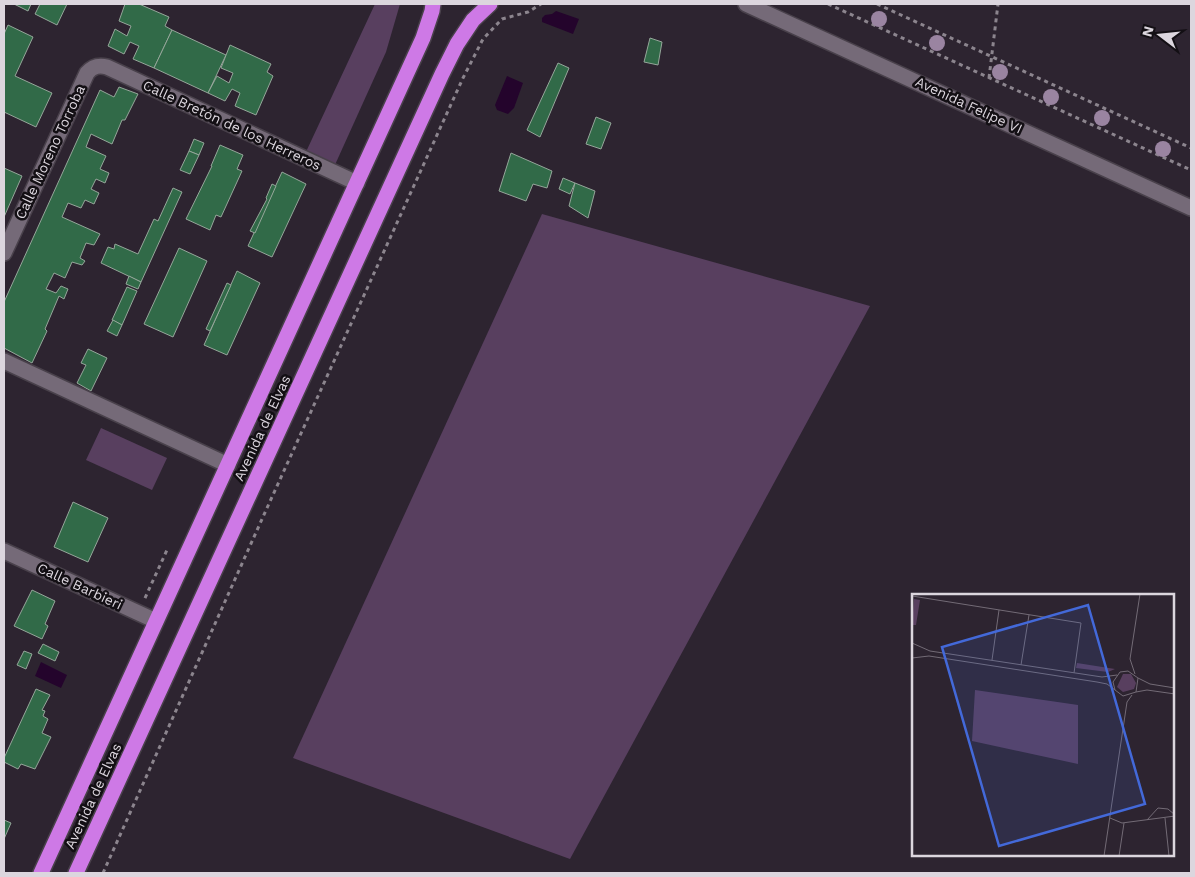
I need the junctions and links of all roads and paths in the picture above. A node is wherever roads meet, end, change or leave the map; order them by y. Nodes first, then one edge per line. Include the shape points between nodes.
1 (433, 4) edge
2 (490, 4) edge
3 (541, 4) edge
4 (746, 4) edge
5 (828, 4) edge
6 (877, 4) edge
7 (998, 4) edge
8 (991, 57) junction
9 (107, 67) joint
10 (989, 78) junction
11 (1191, 148) edge
12 (1191, 170) edge
13 (357, 183) junction
14 (1191, 208) edge
15 (4, 253) edge
16 (4, 361) edge
17 (228, 464) junction
18 (4, 551) edge
19 (156, 622) junction
20 (42, 873) edge
21 (76, 873) edge
22 (103, 873) edge

1 - 13 highway, Avenida de Elvas via 423,38
2 - 21 highway, Avenida de Elvas via 473,20 442,74
3 - 22 path via 528,12 502,19 483,39 471,62
4 - 14 street, Avenida Felipe VI
5 - 10 path
6 - 8 path
7 - 8 path
8 - 10 path
8 - 11 path
9 - 13 street, Calle Bretón de los Herreros
9 - 15 street, Calle Moreno Torroba via 96,66 87,73
10 - 12 path
13 - 17 highway, Avenida de Elvas
16 - 17 street
17 - 19 highway, Avenida de Elvas
18 - 19 street, Calle Barbieri
19 - 20 highway, Avenida de Elvas

